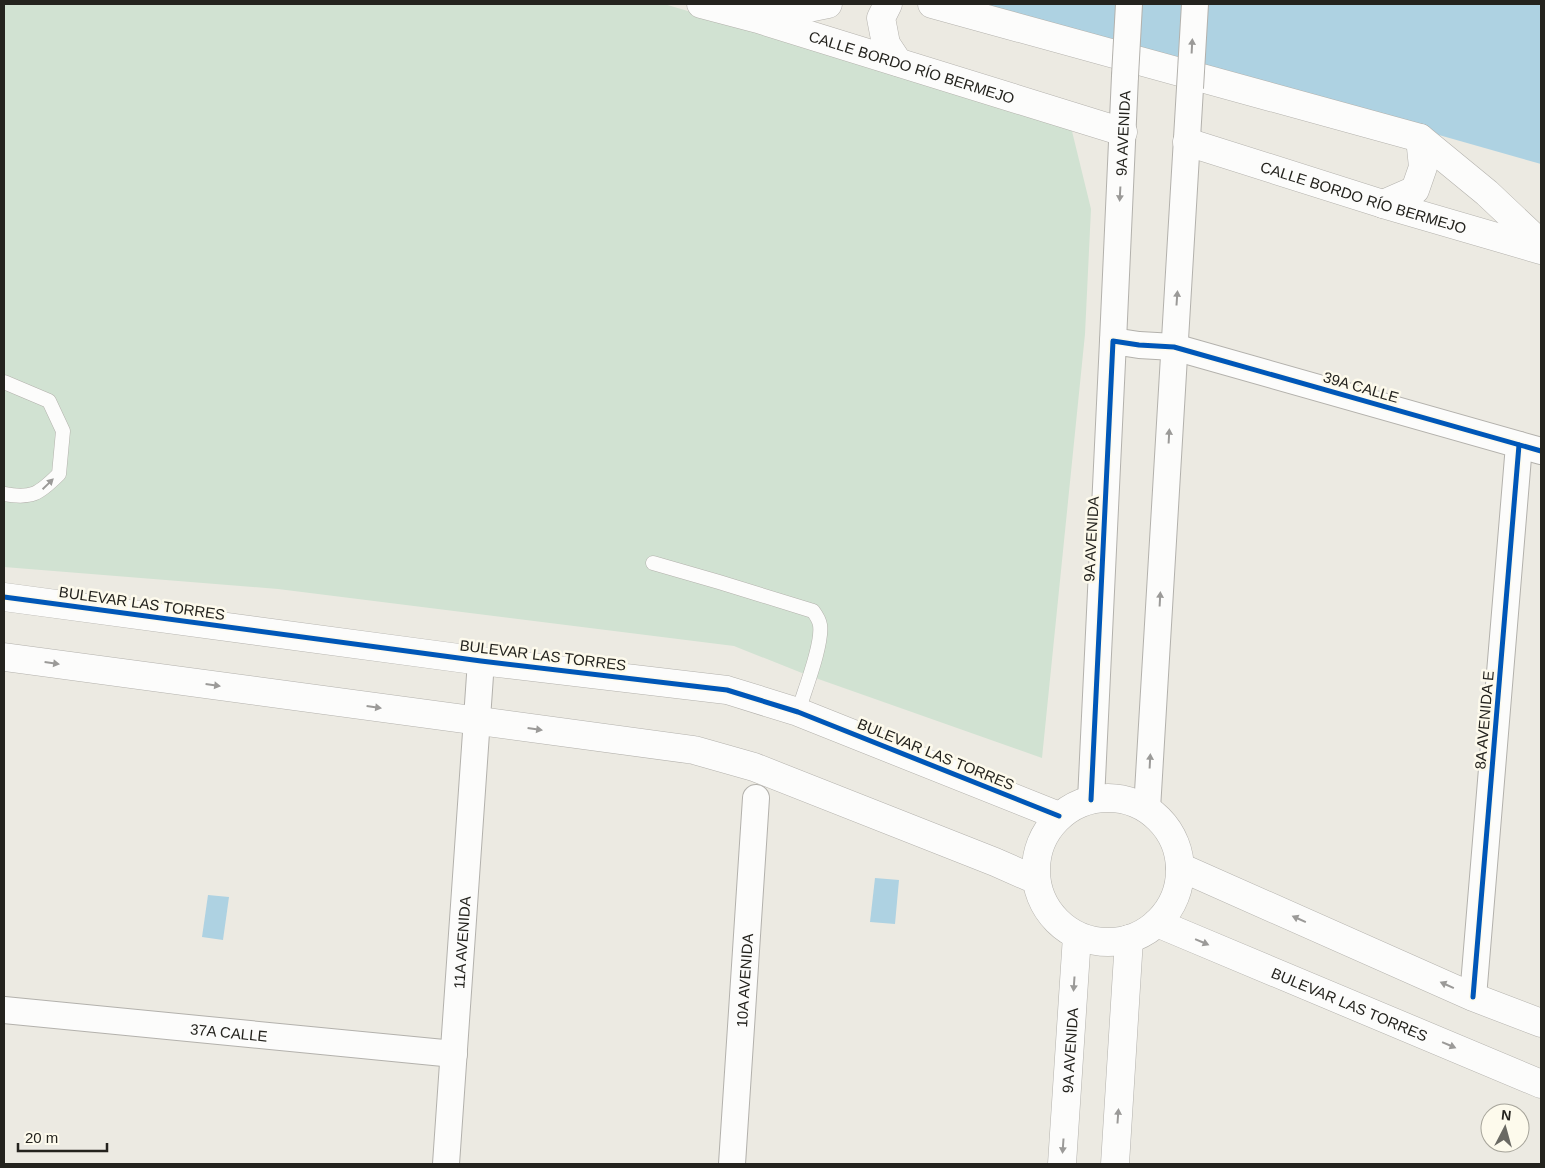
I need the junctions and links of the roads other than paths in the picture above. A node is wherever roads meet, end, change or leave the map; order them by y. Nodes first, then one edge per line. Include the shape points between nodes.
1 (701, 4) edge
2 (828, 4) edge
3 (888, 4) edge
4 (932, 4) edge
5 (1129, 4) edge
6 (1195, 4) edge
7 (758, 19) junction
8 (898, 62) junction
9 (1123, 132) junction
10 (1420, 138) junction
11 (1187, 142) junction
12 (1383, 204) junction
13 (1541, 244) edge
14 (1541, 250) edge
15 (1112, 341) junction
16 (1174, 347) junction
17 (4, 382) edge
18 (1530, 448) edge
19 (4, 494) edge
20 (653, 563) dead end
21 (4, 598) edge
22 (4, 657) edge
23 (481, 661) junction
24 (798, 712) junction
25 (477, 721) junction
26 (756, 798) dead end
27 (1091, 800) junction
28 (1147, 810) junction
29 (1059, 816) junction
30 (1180, 867) junction
31 (1036, 880) junction
32 (1157, 923) junction
33 (1077, 936) junction
34 (1129, 938) junction
35 (1474, 997) junction
36 (4, 1010) edge
37 (1541, 1023) edge
38 (454, 1054) junction
39 (1541, 1084) edge
40 (446, 1164) edge
41 (732, 1164) edge
42 (1062, 1164) edge
43 (1115, 1164) edge

1 - 7 street, CALLE BORDO RÍO BERMEJO
2 - 7 street
3 - 8 street via 881,18 886,44
4 - 10 street
5 - 9 street, 9A AVENIDA, bridge
11 -> 6 street, bridge
7 - 8 street, CALLE BORDO RÍO BERMEJO
8 - 9 street, CALLE BORDO RÍO BERMEJO
9 -> 15 street, 9A AVENIDA
10 - 12 street via 1423,167 1415,190
10 - 13 street via 1487,193
11 - 12 street, CALLE BORDO RÍO BERMEJO
16 -> 11 street
12 - 14 street, CALLE BORDO RÍO BERMEJO
15 - 16 street
15 - 27 street, 9A AVENIDA
16 - 18 street, 39A CALLE
28 -> 16 street
19 -> 17 lane via 23,498 43,490 59,474 63,431 49,401
18 - 35 street, 8A AVENIDA E
20 - 24 lane via 813,611 820,626 816,654
21 - 23 street, BULEVAR LAS TORRES
22 -> 25 street
23 - 24 street, BULEVAR LAS TORRES via 726,690
23 - 25 street
24 - 29 street, BULEVAR LAS TORRES
25 -> 31 street via 702,752 754,767
25 - 38 street, 11A AVENIDA
26 - 41 street, 10A AVENIDA
27 - 28 street via 1129,801
27 - 29 street
28 - 30 street via 1164,824 1175,844
29 - 31 street via 1044,834 1036,856
30 - 32 street via 1178,887 1170,906
35 -> 30 street
31 - 33 street via 1043,903 1058,922
32 - 34 street
32 -> 39 street, BULEVAR LAS TORRES
33 - 34 street via 1112,942
33 -> 42 street, 9A AVENIDA
43 -> 34 street
35 - 37 street
36 - 38 street, 37A CALLE
38 - 40 street, 11A AVENIDA

